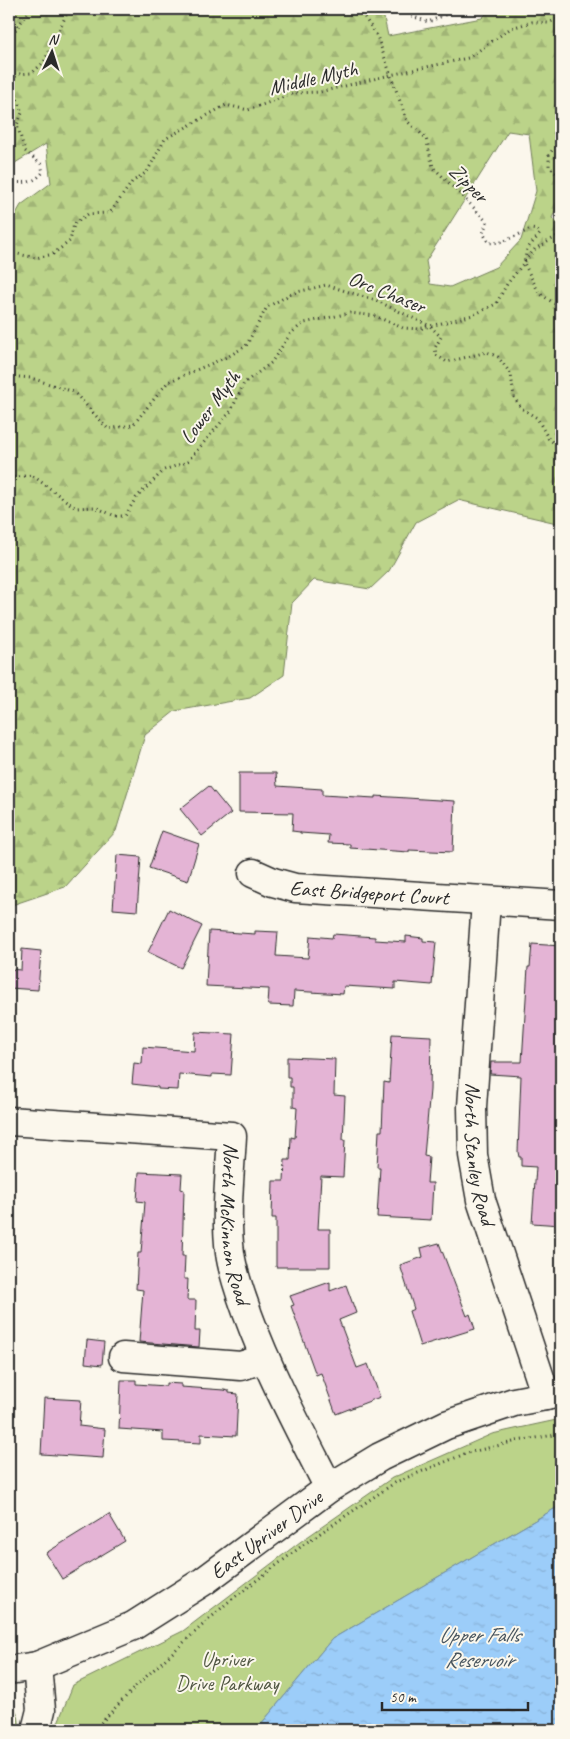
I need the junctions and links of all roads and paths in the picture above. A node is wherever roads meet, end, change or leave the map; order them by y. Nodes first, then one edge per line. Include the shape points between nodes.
1 (32, 9) edge
2 (69, 9) edge
3 (359, 9) edge
4 (405, 9) edge
5 (458, 9) edge
6 (561, 18) edge
7 (9, 38) edge
8 (390, 75) junction
9 (561, 148) edge
10 (561, 178) edge
11 (9, 182) edge
12 (561, 237) edge
13 (9, 252) edge
14 (524, 263) junction
15 (561, 308) edge
16 (430, 326) junction
17 (9, 376) edge
18 (561, 449) edge
19 (9, 478) edge
20 (254, 873) dead end
21 (486, 901) junction
22 (561, 905) edge
23 (9, 1121) edge
24 (123, 1357) dead end
25 (266, 1358) junction
26 (554, 1395) edge
27 (561, 1434) edge
28 (329, 1488) junction
29 (37, 1666) junction
30 (9, 1670) edge
31 (36, 1730) edge
32 (94, 1730) edge

1 - 7 path
2 - 11 path via 44,62 32,73 18,74 9,83 10,93 18,98 22,113 17,125 26,151 41,164 43,172 37,180
3 - 8 path, Zipper via 377,36
4 - 5 path via 409,15 428,22
6 - 8 path, Middle Myth via 511,28 468,58
8 - 13 path, Middle Myth via 320,92 295,93 248,110 226,105 165,139 147,172 132,182 110,213 88,214 74,224 70,241 53,254 36,258
8 - 14 path, Zipper via 407,121 426,138 433,168 487,222 482,233 490,243 502,242 530,229 540,234 527,249
9 - 10 path via 553,148 549,155 550,166
12 - 14 path, Lower Myth via 535,249
14 - 15 path via 539,294
14 - 16 path, Lower Myth via 496,304 474,315
16 - 17 path, Orc Chaser via 375,300 326,285 293,293 267,307 246,346 168,382 133,425 108,429 74,392 31,378
16 - 18 path, Orc Chaser via 441,337 435,348 436,355 447,362 487,352 498,357 511,374 514,397 521,408 537,418 548,438
16 - 19 path, Lower Myth via 403,328 375,316 350,313 304,323 291,333 271,363 244,383 230,411 187,462 164,470 136,498 125,516 115,516 95,507 76,508 32,475
20 - 21 street, East Bridgeport Court via 296,888
21 - 22 street, East Bridgeport Court
21 - 26 street, North Stanley Road via 472,1108 473,1155 481,1200
23 - 25 street, North McKinnon Road via 232,1136 227,1222 230,1255 238,1286
24 - 25 street via 240,1366
25 - 28 street, North McKinnon Road via 289,1413
26 - 28 street, East Upriver Drive via 514,1402 446,1425 380,1457
27 - 32 path via 467,1453 396,1482 307,1542 227,1603 139,1683
28 - 29 street, East Upriver Drive via 204,1581 133,1626
29 - 30 street, East Upriver Drive
29 - 31 street via 41,1710

